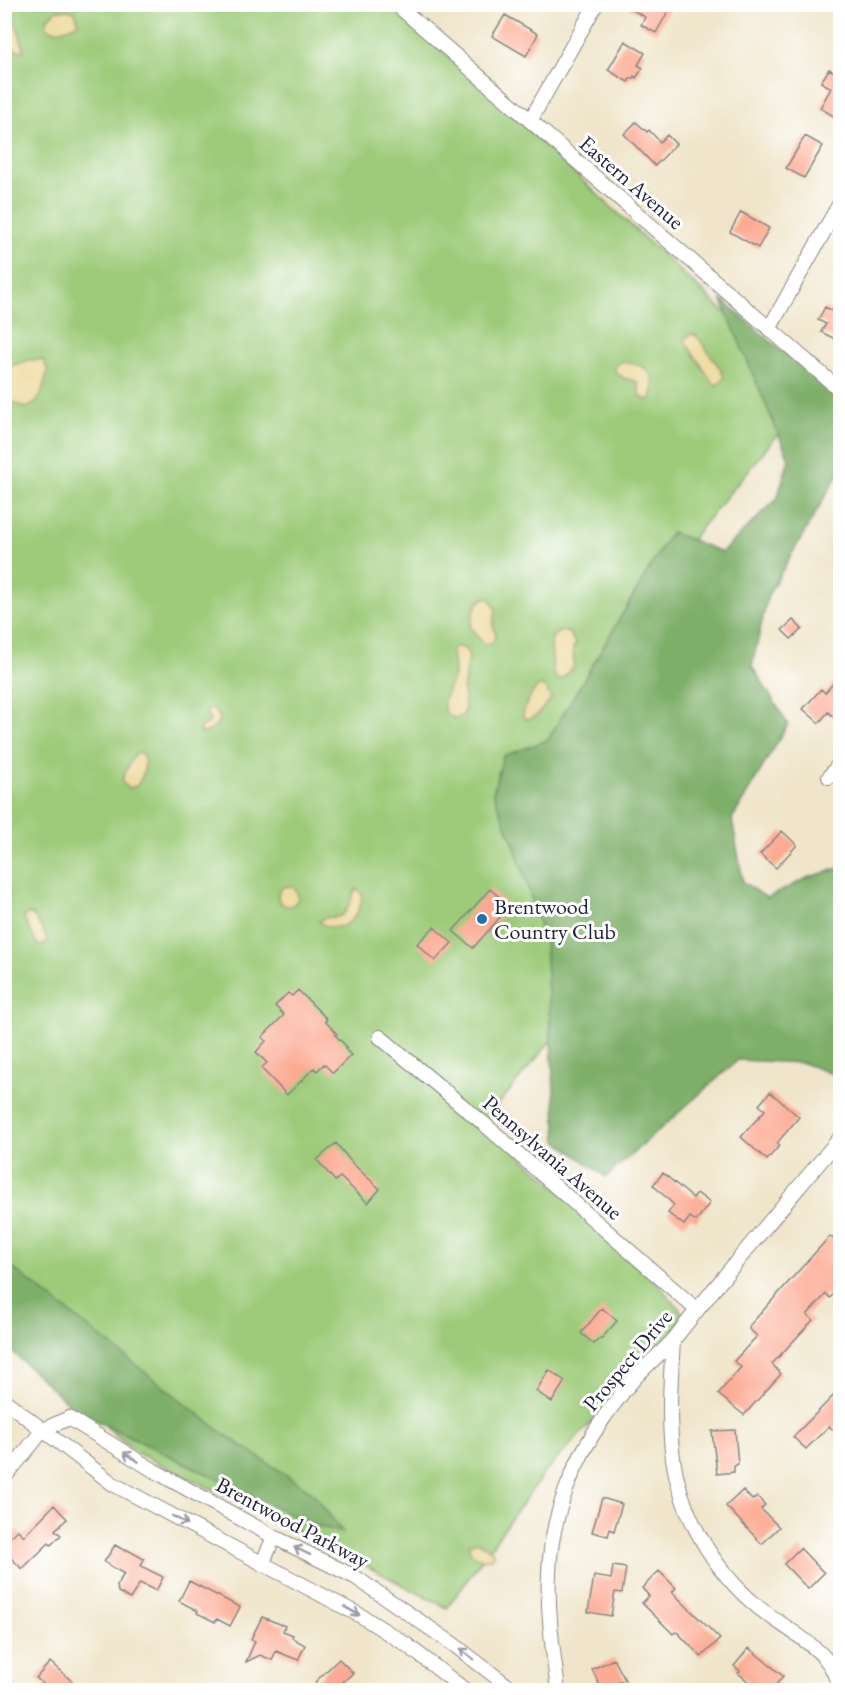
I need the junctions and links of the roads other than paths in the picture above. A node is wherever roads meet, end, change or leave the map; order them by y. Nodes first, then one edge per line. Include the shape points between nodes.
1 (396, 4) edge
2 (596, 4) edge
3 (530, 121) junction
4 (840, 203) edge
5 (769, 329) junction
6 (840, 390) edge
7 (840, 763) edge
8 (829, 777) dead end
9 (380, 1037) dead end
10 (840, 1138) edge
11 (696, 1309) junction
12 (673, 1340) junction
13 (4, 1400) edge
14 (43, 1430) junction
15 (4, 1478) edge
16 (274, 1537) junction
17 (262, 1564) junction
18 (840, 1689) edge
19 (465, 1690) edge
20 (513, 1690) edge
21 (558, 1690) edge

1 - 3 street, Eastern Avenue
2 - 3 street
3 - 5 street, Eastern Avenue
4 - 5 street
5 - 6 street, Eastern Avenue
7 - 8 street
9 - 11 street, Pennsylvania Avenue
10 - 11 street, Prospect Drive
11 - 12 street, Prospect Drive
12 - 18 street via 672,1451 680,1490 694,1527 741,1593 825,1658
12 - 21 street, Prospect Drive via 633,1380 605,1416 581,1453 561,1502 549,1572 550,1626
13 - 14 street
14 - 15 street
16 -> 14 street, Brentwood Parkway via 69,1418
14 -> 17 street via 113,1484
16 - 17 street
20 -> 16 street, Brentwood Parkway via 355,1577
17 -> 19 street via 363,1617

